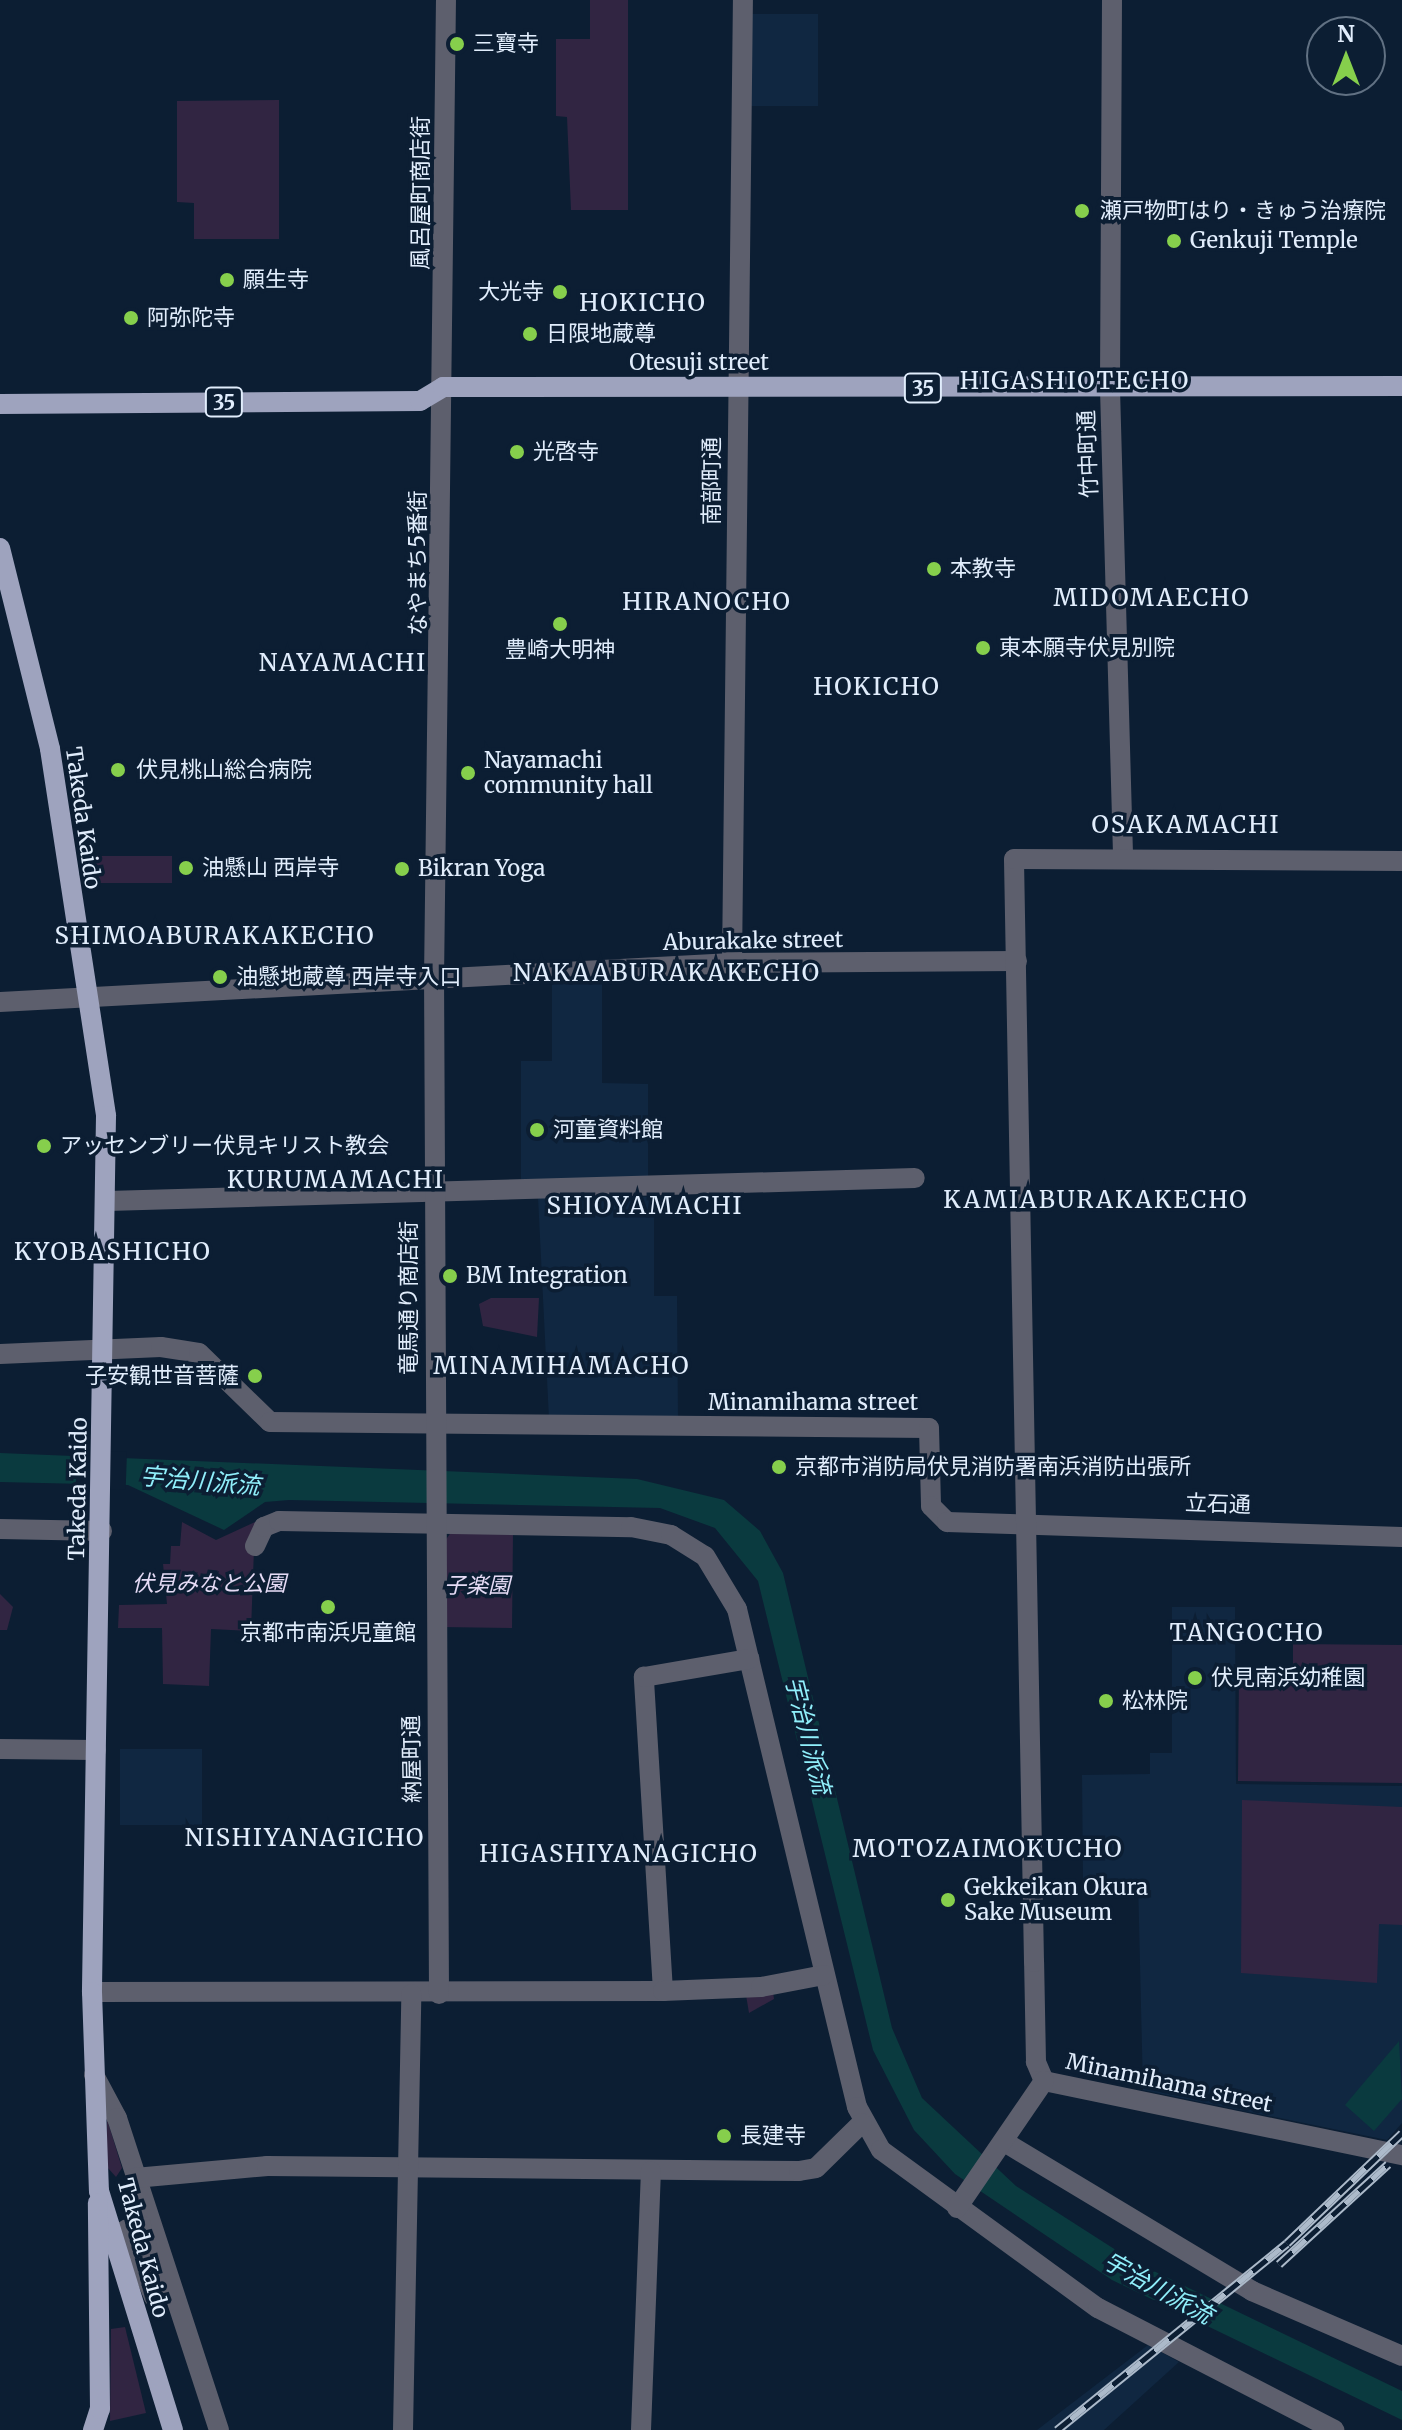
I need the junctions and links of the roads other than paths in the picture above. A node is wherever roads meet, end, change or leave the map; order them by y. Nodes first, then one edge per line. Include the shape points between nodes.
1 (446, 0) edge
2 (743, 0) edge
3 (1112, 0) edge
4 (1110, 386) junction
5 (1402, 386) edge
6 (443, 387) junction
7 (739, 387) junction
8 (0, 404) edge
9 (0, 548) edge
10 (1123, 857) junction
11 (1402, 861) edge
12 (1017, 961) junction
13 (732, 963) junction
14 (434, 980) junction
15 (83, 998) junction
16 (0, 1002) edge
17 (915, 1178) dead end
18 (434, 1197) junction
19 (108, 1201) junction
20 (105, 1350) junction
21 (0, 1354) edge
22 (432, 1425) junction
23 (433, 1520) junction
24 (102, 1523) junction
25 (1032, 1524) junction
26 (0, 1529) edge
27 (1402, 1537) edge
28 (255, 1546) dead end
29 (749, 1659) junction
30 (0, 1749) edge
31 (96, 1750) junction
32 (824, 1975) junction
33 (663, 1991) junction
34 (92, 1992) junction
35 (411, 1994) junction
36 (439, 1994) junction
37 (94, 2075) junction
38 (1044, 2081) junction
39 (862, 2123) junction
40 (1004, 2145) junction
41 (1402, 2155) edge
42 (409, 2170) junction
43 (651, 2171) junction
44 (135, 2178) junction
45 (99, 2191) junction
46 (957, 2208) junction
47 (131, 2303) junction
48 (94, 2310) junction
49 (1402, 2356) edge
50 (93, 2430) edge
51 (173, 2430) edge
52 (219, 2430) edge
53 (403, 2430) edge
54 (641, 2430) edge
55 (1334, 2430) edge

1 - 6 street, 風呂屋町商店街
2 - 7 street, 南部町通
3 - 4 street, 竹中町通
4 - 5 main road, Otesuji street / 35
4 - 7 main road, Otesuji street / 35
4 - 10 street, 竹中町通
6 - 7 main road, Otesuji street / 35
6 - 8 main road, Otesuji street / 35 via 420,401
6 - 14 street, なやまち5番街
7 - 13 street, 南部町通
9 - 15 main road, Takeda Kaido via 50,749
10 - 11 street
10 - 12 street via 1014,859
12 - 13 street, Aburakake street
12 - 25 street
13 - 14 street, Aburakake street
14 - 15 street, Aburakake street
14 - 18 street, 竜馬通り商店街
15 - 16 street, Aburakake street
15 - 19 main road, Takeda Kaido via 105,1104
17 - 18 street
18 - 19 street
18 - 22 street, 竜馬通り商店街
19 - 20 main road, Takeda Kaido
20 - 21 street, Minamihama street
20 - 22 street, Minamihama street via 199,1353 270,1422
20 - 24 main road, Takeda Kaido
22 - 23 street, 納屋町通
22 - 25 street, Minamihama street via 929,1428 937,1516
23 - 28 street via 279,1521 264,1527
23 - 29 street via 631,1527 671,1535 705,1556 724,1579
23 - 36 street, 納屋町通
24 - 26 street
24 - 31 main road, Takeda Kaido
25 - 27 street, 立石通
25 - 38 street, Minamihama street via 1034,1962
29 - 32 street
29 - 33 street via 644,1677
30 - 31 street
31 - 34 main road, Takeda Kaido
32 - 33 street via 761,1987
32 - 39 street
33 - 36 street
34 - 35 street
34 - 37 main road, Takeda Kaido
35 - 36 street
35 - 42 street
37 - 44 street via 117,2118
37 - 45 main road, Takeda Kaido
38 - 40 street
38 - 41 street, Minamihama street
39 - 43 street via 816,2168
39 - 46 street via 905,2173
40 - 46 street
40 - 49 street via 1252,2291
42 - 43 street
42 - 44 street via 267,2166
42 - 53 street
43 - 54 street
44 - 52 street
45 - 47 main road, Takeda Kaido
45 - 48 main road
46 - 55 street via 1172,2352
47 - 48 main road
47 - 51 main road, Takeda Kaido
48 - 50 main road via 100,2409

